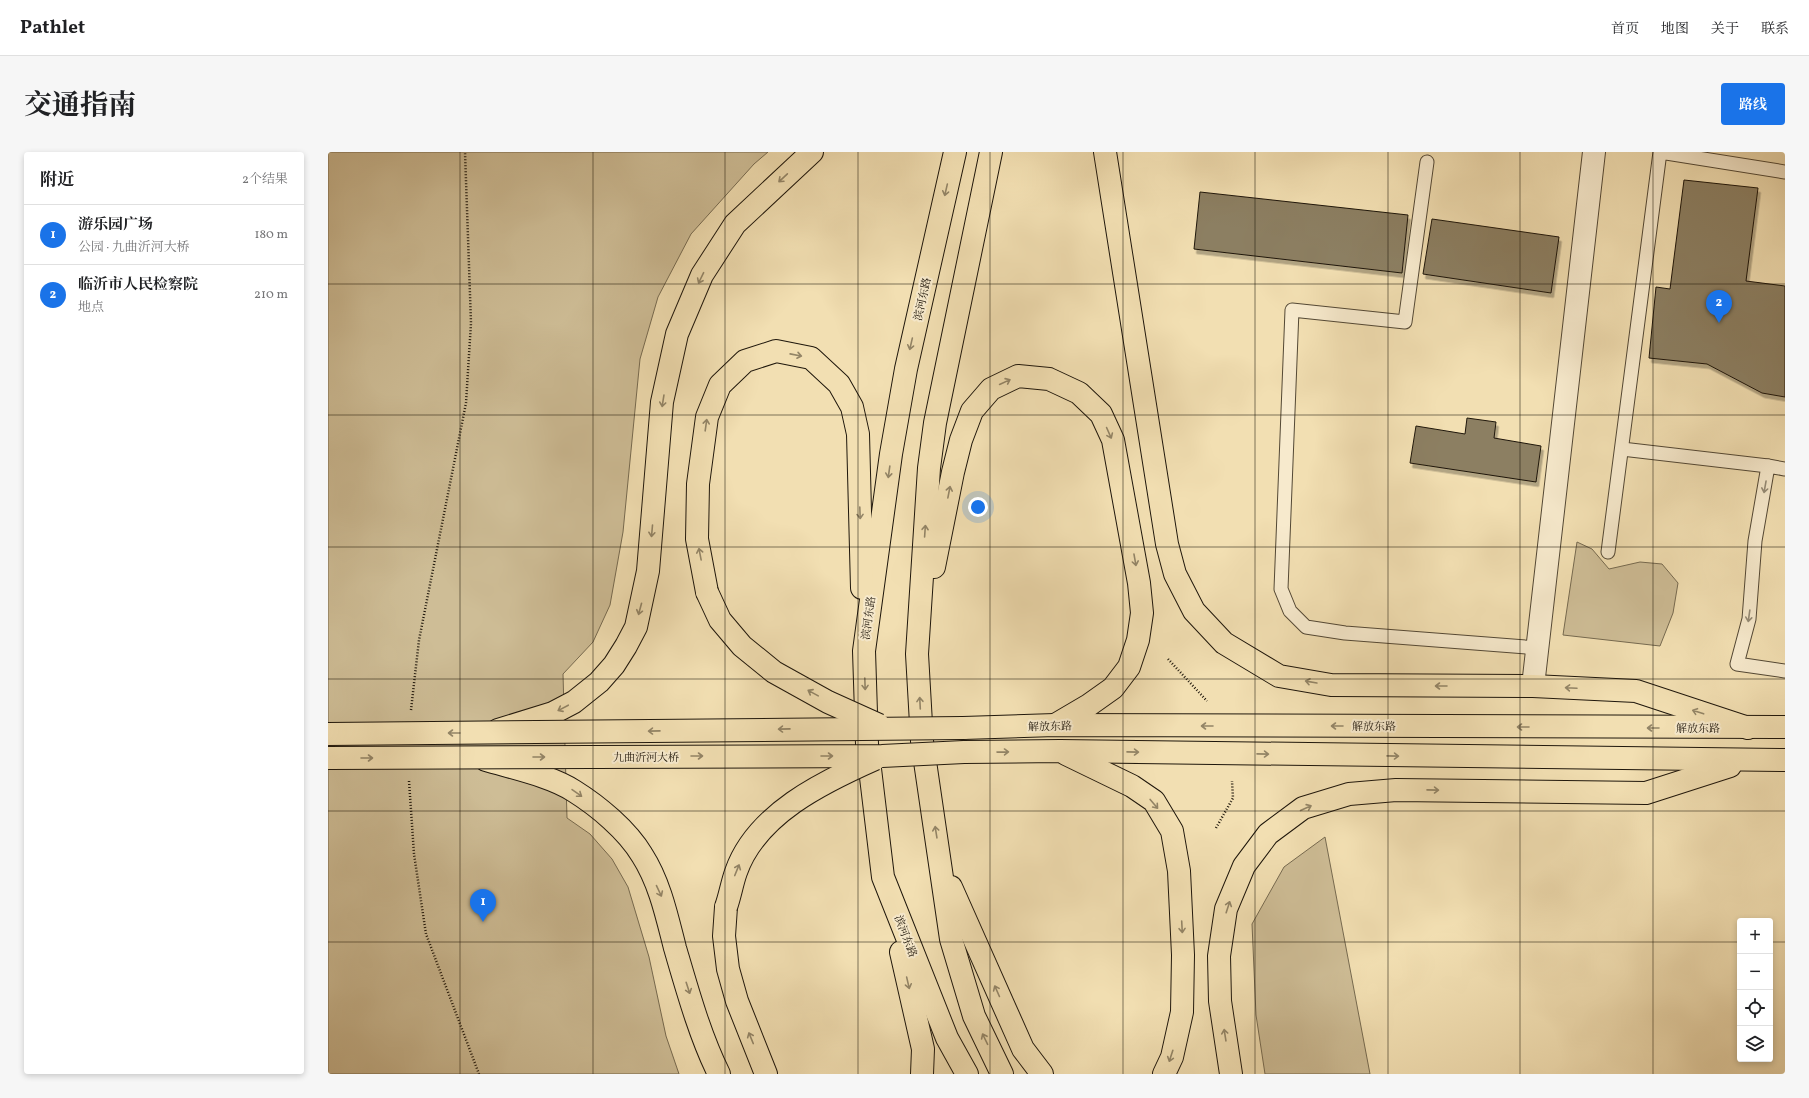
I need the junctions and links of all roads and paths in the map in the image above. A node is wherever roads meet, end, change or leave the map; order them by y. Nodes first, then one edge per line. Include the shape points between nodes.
1 (465, 152) edge
2 (812, 152) edge
3 (955, 152) edge
4 (991, 152) edge
5 (1105, 152) edge
6 (1594, 152) edge
7 (1428, 162) dead end
8 (1785, 172) edge
9 (1622, 449) junction
10 (1768, 466) junction
11 (1785, 469) edge
12 (1608, 552) dead end
13 (1538, 648) junction
14 (864, 651) junction
15 (917, 654) junction
16 (1168, 660) dead end
17 (1785, 671) edge
18 (1533, 686) junction
19 (1209, 702) dead end
20 (411, 714) dead end
21 (1055, 725) junction
22 (1785, 727) edge
23 (886, 728) junction
24 (1748, 728) junction
25 (487, 733) junction
26 (328, 734) edge
27 (1060, 751) junction
28 (882, 756) junction
29 (475, 757) junction
30 (328, 758) edge
31 (1748, 760) junction
32 (1785, 760) edge
33 (409, 773) dead end
34 (1232, 781) dead end
35 (1216, 828) dead end
36 (941, 865) junction
37 (883, 877) junction
38 (479, 1074) edge
39 (719, 1074) edge
40 (766, 1074) edge
41 (922, 1074) edge
42 (967, 1074) edge
43 (1002, 1074) edge
44 (1042, 1074) edge
45 (1164, 1074) edge
46 (1231, 1074) edge

1 - 20 path via 471,323 466,403 419,640
2 -> 25 main road, bridge via 735,224 702,275 678,334 662,402 648,571 636,627 626,646 599,682 574,702 553,714
3 -> 14 main road, 滨河东路 via 906,369 891,454
15 -> 4 main road via 929,468 935,423
18 -> 5 main road via 1331,685 1279,676 1224,643 1194,611 1175,574 1167,544
6 - 13 street
7 - 13 lane via 1405,322 1292,310 1281,589 1290,611 1306,627 1345,633
8 - 9 lane via 1660,152
9 - 10 lane
9 - 12 lane
10 - 11 lane
10 -> 17 lane via 1756,541 1749,619 1737,664
13 - 18 street
23 -> 14 main road, bridge via 828,702 774,672 742,646 720,620 707,592 697,539 698,484 707,417 720,385 745,361 776,351 811,358 840,384 852,407 858,434
14 -> 37 main road, 滨河东路 via 867,744
15 -> 21 main road via 953,472 961,440 972,412 991,388 1018,376 1049,379 1079,393 1101,414 1113,440 1139,583 1142,613 1138,640 1129,667 1117,683 1089,705
36 -> 15 main road via 922,741
16 - 19 path
24 -> 18 main road via 1636,692
21 - 23 main road, 解放东路, bridge
24 -> 21 main road, 解放东路
22 - 24 main road, 解放东路
23 -> 25 main road, bridge
25 -> 26 main road, bridge
28 -> 27 main road, 九曲沂河大桥, bridge
27 -> 31 main road
27 -> 45 main road via 1132,786 1154,801 1172,830 1179,871 1183,956 1182,1012 1172,1057
29 -> 28 main road, 九曲沂河大桥, bridge
40 -> 28 main road, bridge via 737,1001 728,969 724,936 726,907 736,871 750,845 768,823 802,796
30 -> 29 main road, 九曲沂河大桥, bridge
29 -> 39 main road, bridge via 535,774 573,790 612,818 642,854 662,897 708,1052
31 - 32 main road
46 -> 31 main road via 1220,1001 1219,956 1226,909 1244,866 1268,834 1303,808 1349,794 1396,790 1646,793
33 - 38 path via 414,854 426,934
34 - 35 path via 1233,798
43 -> 36 main road via 974,1016 953,946
44 -> 36 main road via 1023,1049
37 -> 41 main road via 923,1050
37 - 42 main road, 滨河东路 via 947,1038

